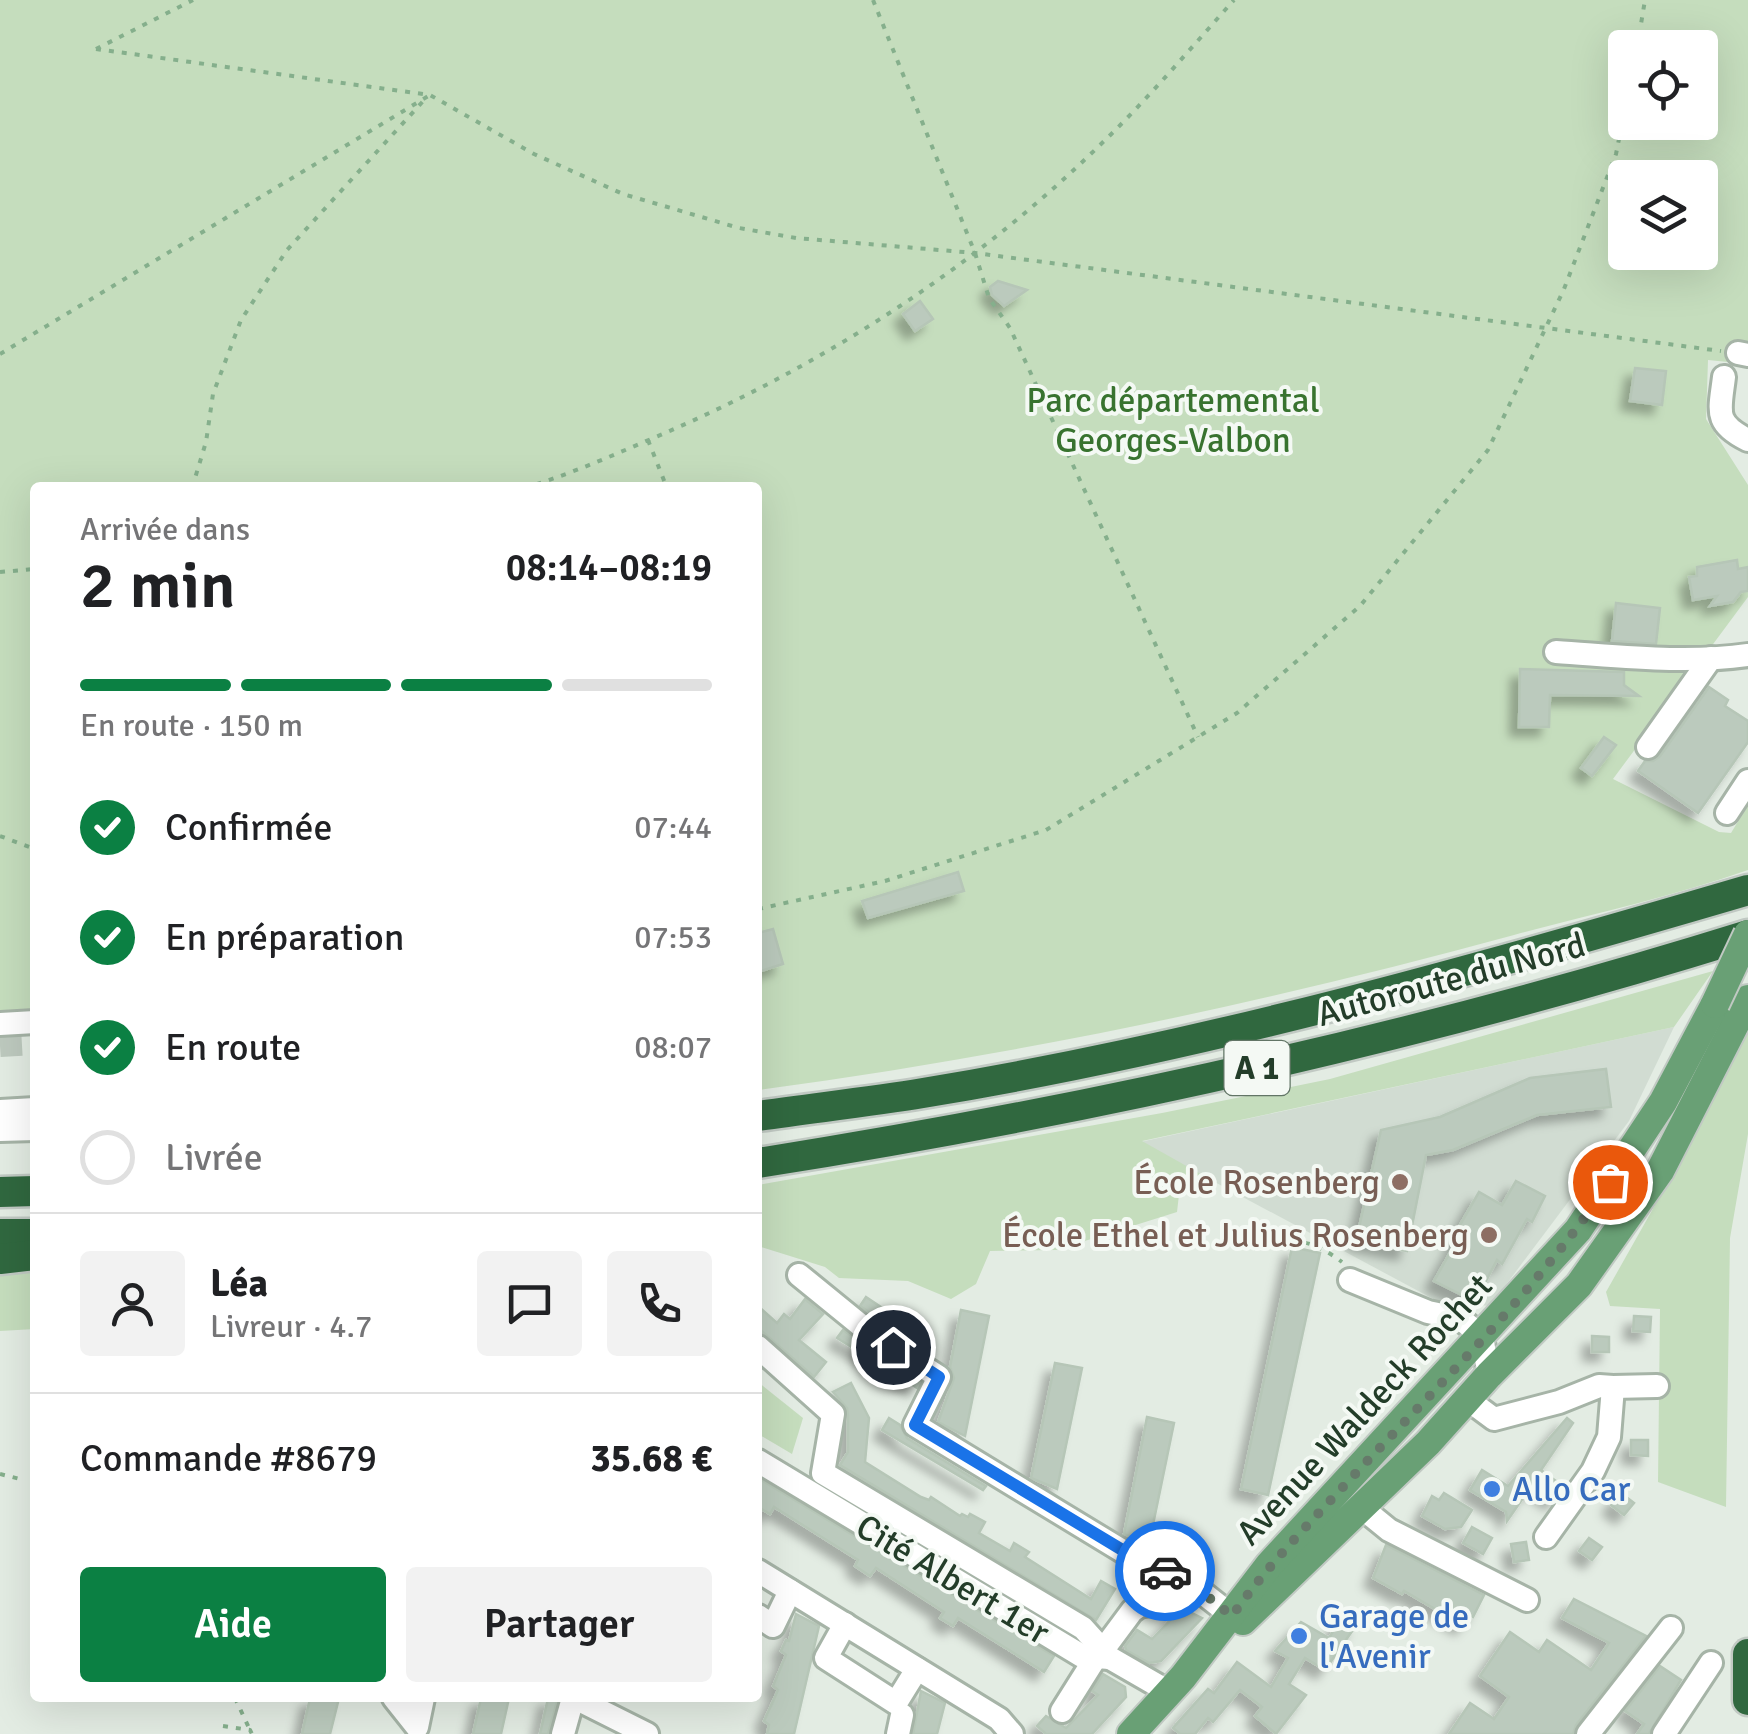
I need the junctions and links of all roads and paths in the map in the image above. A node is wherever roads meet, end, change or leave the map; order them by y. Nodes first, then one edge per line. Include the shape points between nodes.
1 (193, 0) edge
2 (872, 0) edge
3 (1234, 0) edge
4 (1645, 0) edge
5 (1640, 30) edge
6 (430, 94) junction
7 (1619, 140) edge
8 (975, 253) junction
9 (1545, 328) junction
10 (0, 354) edge
11 (1743, 354) edge
12 (1724, 377) dead end
13 (648, 440) junction
14 (1748, 440) edge
15 (194, 482) edge
16 (545, 482) edge
17 (665, 482) edge
18 (30, 569) edge
19 (0, 572) edge
20 (1556, 652) dead end
21 (1748, 655) edge
22 (1711, 658) junction
23 (1748, 664) edge
24 (1748, 676) edge
25 (1198, 737) junction
26 (1648, 747) dead end
27 (1748, 781) edge
28 (1727, 813) dead end
29 (0, 836) edge
30 (30, 846) edge
31 (1748, 890) edge
32 (762, 907) edge
33 (1748, 934) edge
34 (1748, 1000) edge
35 (30, 1022) edge
36 (0, 1024) edge
37 (30, 1109) edge
38 (0, 1111) edge
39 (762, 1115) edge
40 (0, 1130) edge
41 (30, 1130) edge
42 (762, 1162) edge
43 (30, 1191) edge
44 (0, 1192) edge
45 (0, 1234) edge
46 (30, 1234) edge
47 (1254, 1249) dead end
48 (30, 1256) edge
49 (0, 1259) edge
50 (799, 1275) dead end
51 (1350, 1280) joint
52 (1482, 1337) junction
53 (762, 1351) edge
54 (1489, 1376) junction
55 (1656, 1386) dead end
56 (1614, 1387) junction
57 (1467, 1399) junction
58 (762, 1464) edge
59 (823, 1473) junction
60 (0, 1474) edge
61 (24, 1480) dead end
62 (799, 1486) junction
63 (1362, 1508) junction
64 (1546, 1537) dead end
65 (1187, 1545) dead end
66 (762, 1573) edge
67 (1180, 1575) junction
68 (790, 1590) junction
69 (1527, 1600) dead end
70 (1162, 1602) dead end
71 (1232, 1616) junction
72 (762, 1619) edge
73 (845, 1624) junction
74 (1671, 1628) dead end
75 (1748, 1654) edge
76 (1103, 1655) junction
77 (1711, 1663) dead end
78 (917, 1668) junction
79 (1176, 1684) junction
80 (1748, 1700) edge
81 (237, 1702) edge
82 (397, 1702) edge
83 (422, 1702) edge
84 (573, 1702) edge
85 (580, 1702) edge
86 (1062, 1711) dead end
87 (224, 1726) dead end
88 (619, 1728) edge
89 (416, 1731) edge
90 (251, 1732) edge
91 (564, 1734) edge
92 (647, 1734) edge
93 (1012, 1734) edge
94 (1131, 1734) edge
95 (1588, 1734) edge
96 (1664, 1734) edge

1 - 6 path via 96,49
2 - 8 path
3 - 8 path via 1101,145
4 - 5 path
6 - 8 path via 534,154 623,194 739,228
6 - 10 path
6 - 15 path via 286,250 241,320 213,394
7 - 9 path
8 - 9 path
8 - 13 path via 848,340
8 - 25 path via 989,298 1010,328
9 - 11 path
9 - 25 path via 1488,450 1360,606 1237,713
12 - 14 street via 1720,414 1725,427
13 - 16 path
13 - 17 path
18 - 19 path
20 - 22 street
21 - 22 street
22 - 26 street
23 - 24 street
25 - 32 path via 1046,830 885,882
27 - 28 street
29 - 30 path
31 - 39 highway, Autoroute du Nord / A 1 via 1497,964 1190,1040 922,1094
33 - 42 highway, Autoroute du Nord / A 1 via 1268,1065
33 - 52 main road, Avenue Waldeck Rochet, bridge via 1663,1102 1617,1173 1578,1230
34 - 54 main road, Avenue Waldeck Rochet via 1660,1171 1579,1285
35 - 36 street
37 - 38 street
40 - 41 street
43 - 44 highway
45 - 46 highway
47 - 51 path via 1280,1240 1314,1244 1341,1261
48 - 49 highway
50 - 67 street via 939,1377 915,1425 1139,1560
51 - 52 street via 1460,1319
52 - 54 street
52 - 71 main road, Avenue Waldeck Rochet via 1269,1565
53 - 59 street via 833,1414
54 - 57 main road, Avenue Waldeck Rochet
55 - 56 street
56 - 57 street via 1494,1419
56 - 64 street via 1609,1436
57 - 63 main road, Avenue Waldeck Rochet
58 - 62 street, Cité Albert 1er
59 - 62 street
59 - 76 street, Cité Albert 1er via 1083,1628
60 - 61 path
62 - 76 street, Cité Albert 1er via 1082,1656
63 - 69 street via 1389,1530
63 - 79 main road, Avenue Waldeck Rochet
65 - 67 street
66 - 68 street
67 - 71 street
68 - 72 street via 773,1626
68 - 73 street
70 - 76 street via 1136,1608
71 - 79 main road, Avenue Waldeck Rochet
73 - 78 street
73 - 78 street via 826,1658 896,1703
74 - 95 street
75 - 80 highway
76 - 79 street, Cité Albert 1er
76 - 86 street
77 - 96 street
78 - 93 street via 1000,1719
79 - 94 main road, Avenue Waldeck Rochet
81 - 90 path
82 - 89 street
83 - 89 street
84 - 91 street
85 - 88 street
87 - 90 path
88 - 92 street

